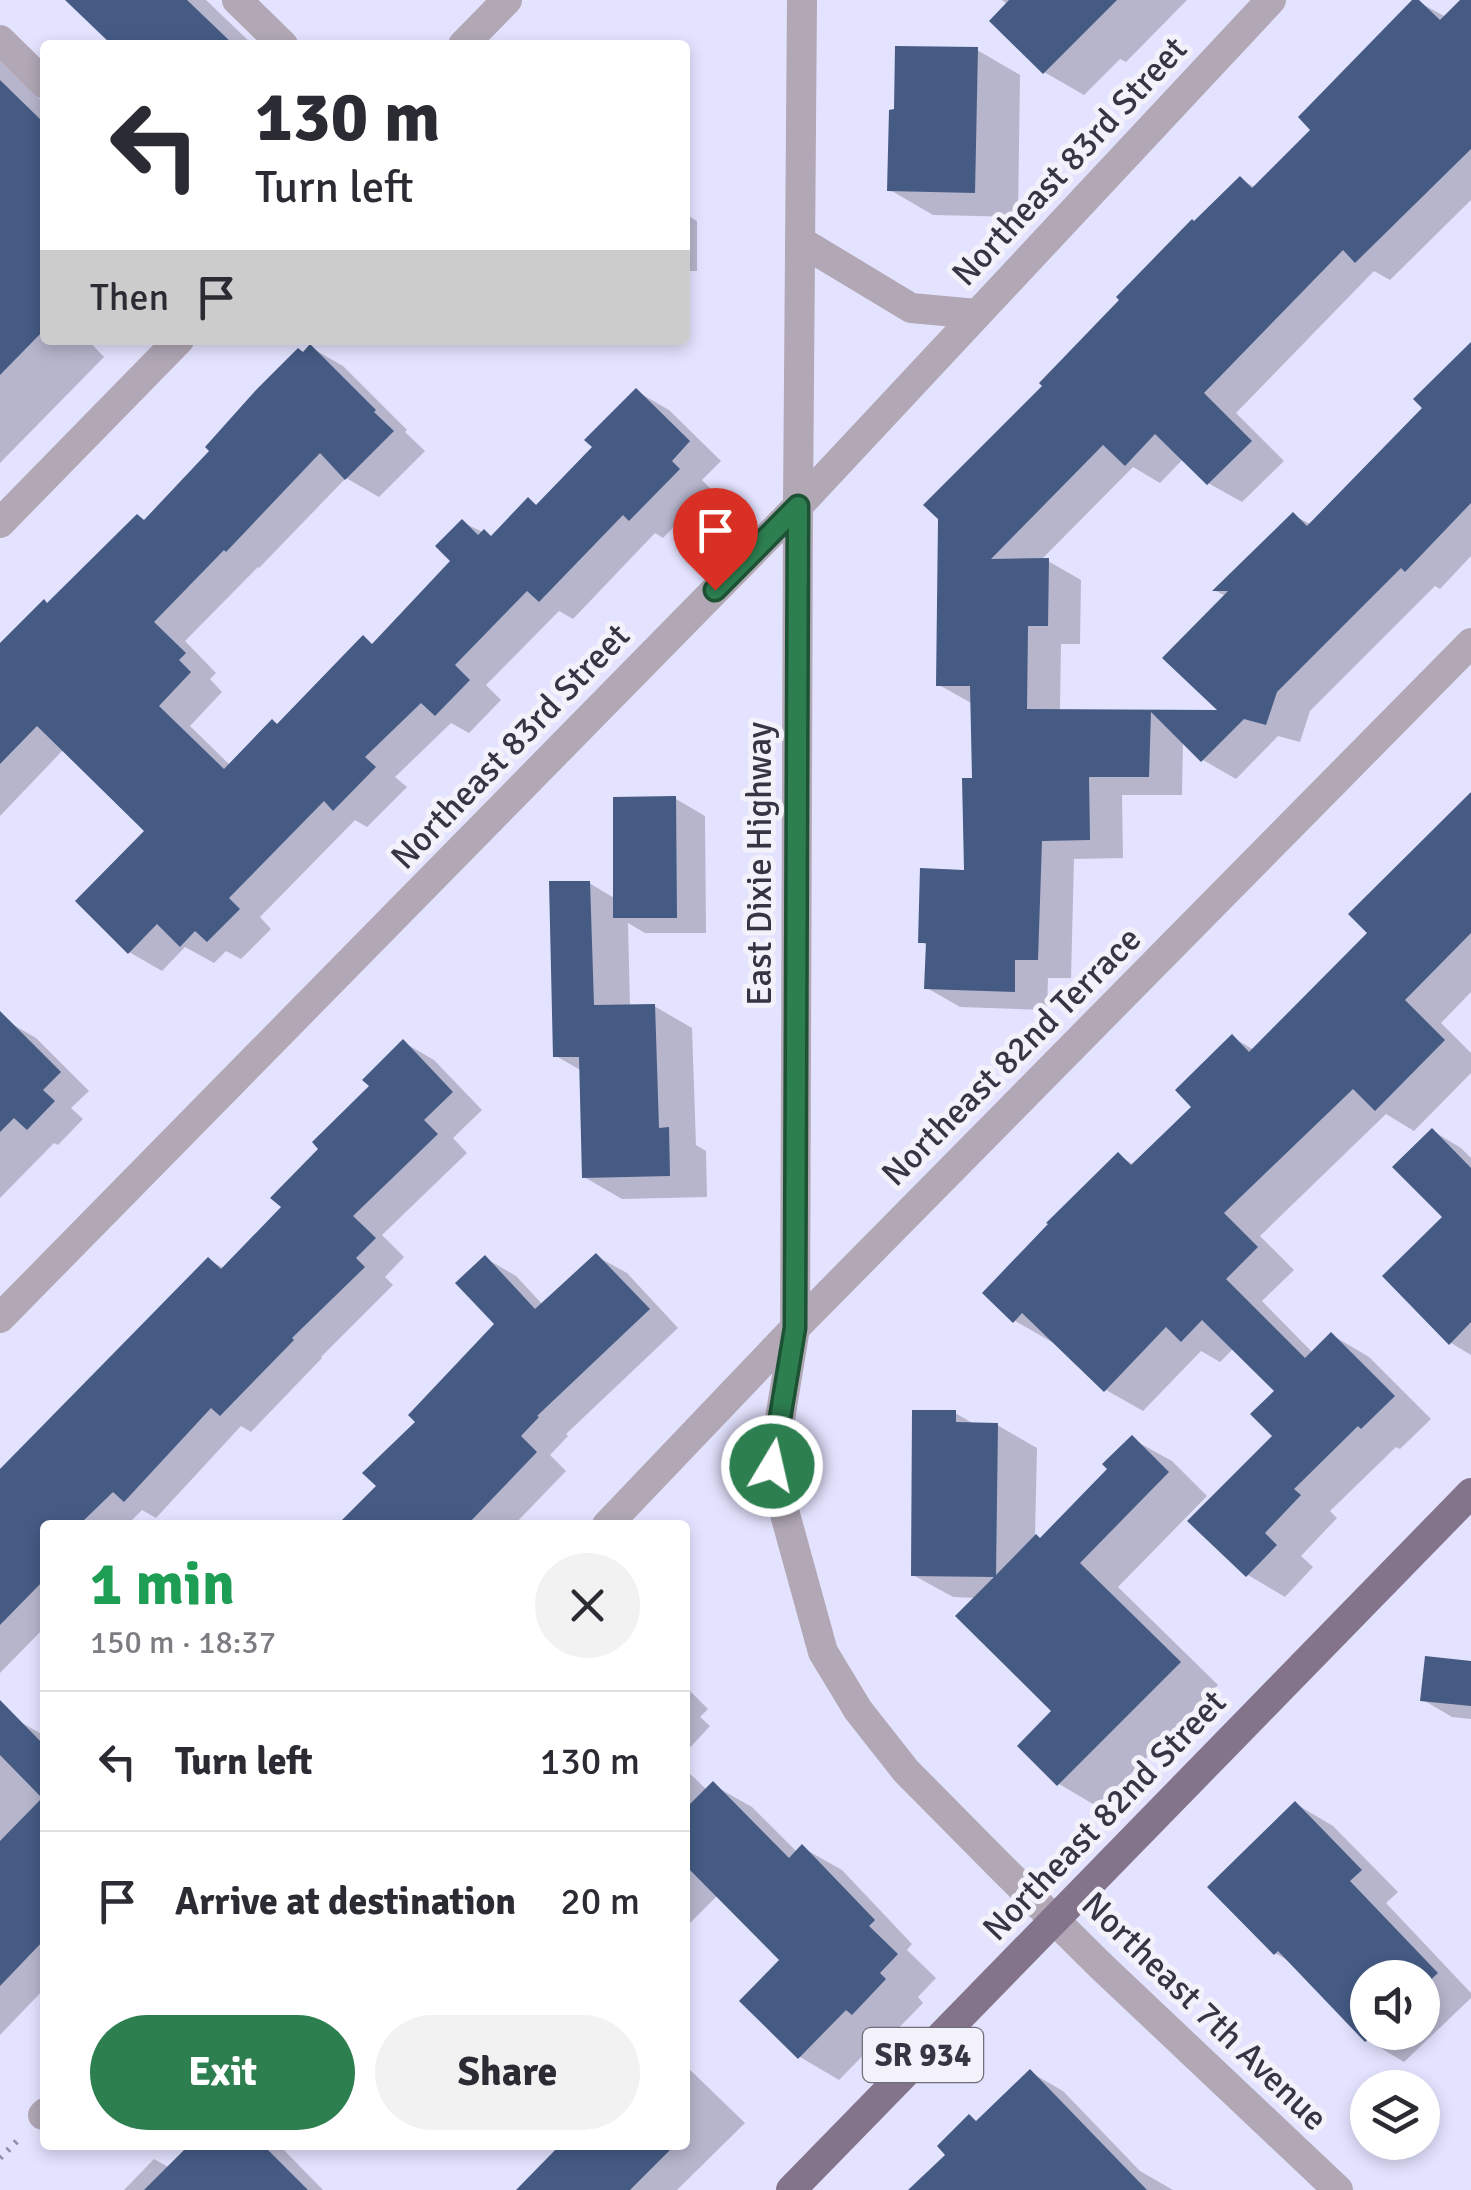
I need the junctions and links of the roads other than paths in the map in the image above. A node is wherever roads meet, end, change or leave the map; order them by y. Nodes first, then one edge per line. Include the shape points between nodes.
1 (238, 0) edge
2 (508, 0) edge
3 (802, 0) edge
4 (1271, 0) edge
5 (0, 40) edge
6 (278, 40) edge
7 (468, 40) edge
8 (40, 79) edge
9 (800, 242) junction
10 (977, 314) junction
11 (174, 345) edge
12 (798, 506) junction
13 (0, 523) edge
14 (1471, 643) edge
15 (0, 1318) edge
16 (795, 1328) junction
17 (1471, 1493) edge
18 (612, 1520) edge
19 (858, 1710) joint
20 (1054, 1920) junction
21 (791, 2190) edge
22 (1338, 2190) edge

1 - 6 street
2 - 7 street
3 - 9 street, East Dixie Highway
4 - 10 street, Northeast 83rd Street
5 - 8 street
9 - 10 street via 911,308
9 - 12 street, East Dixie Highway
10 - 12 street, Northeast 83rd Street
11 - 13 street
12 - 15 street, Northeast 83rd Street
12 - 16 street, East Dixie Highway
14 - 16 street, Northeast 82nd Terrace
16 - 18 street, Northeast 82nd Terrace
16 - 19 street, East Dixie Highway via 772,1466 823,1652
17 - 20 main road, Northeast 82nd Street / SR 934
19 - 20 street, Northeast 7th Avenue via 906,1770
20 - 21 main road, Northeast 82nd Street / SR 934
20 - 22 street, Northeast 7th Avenue

